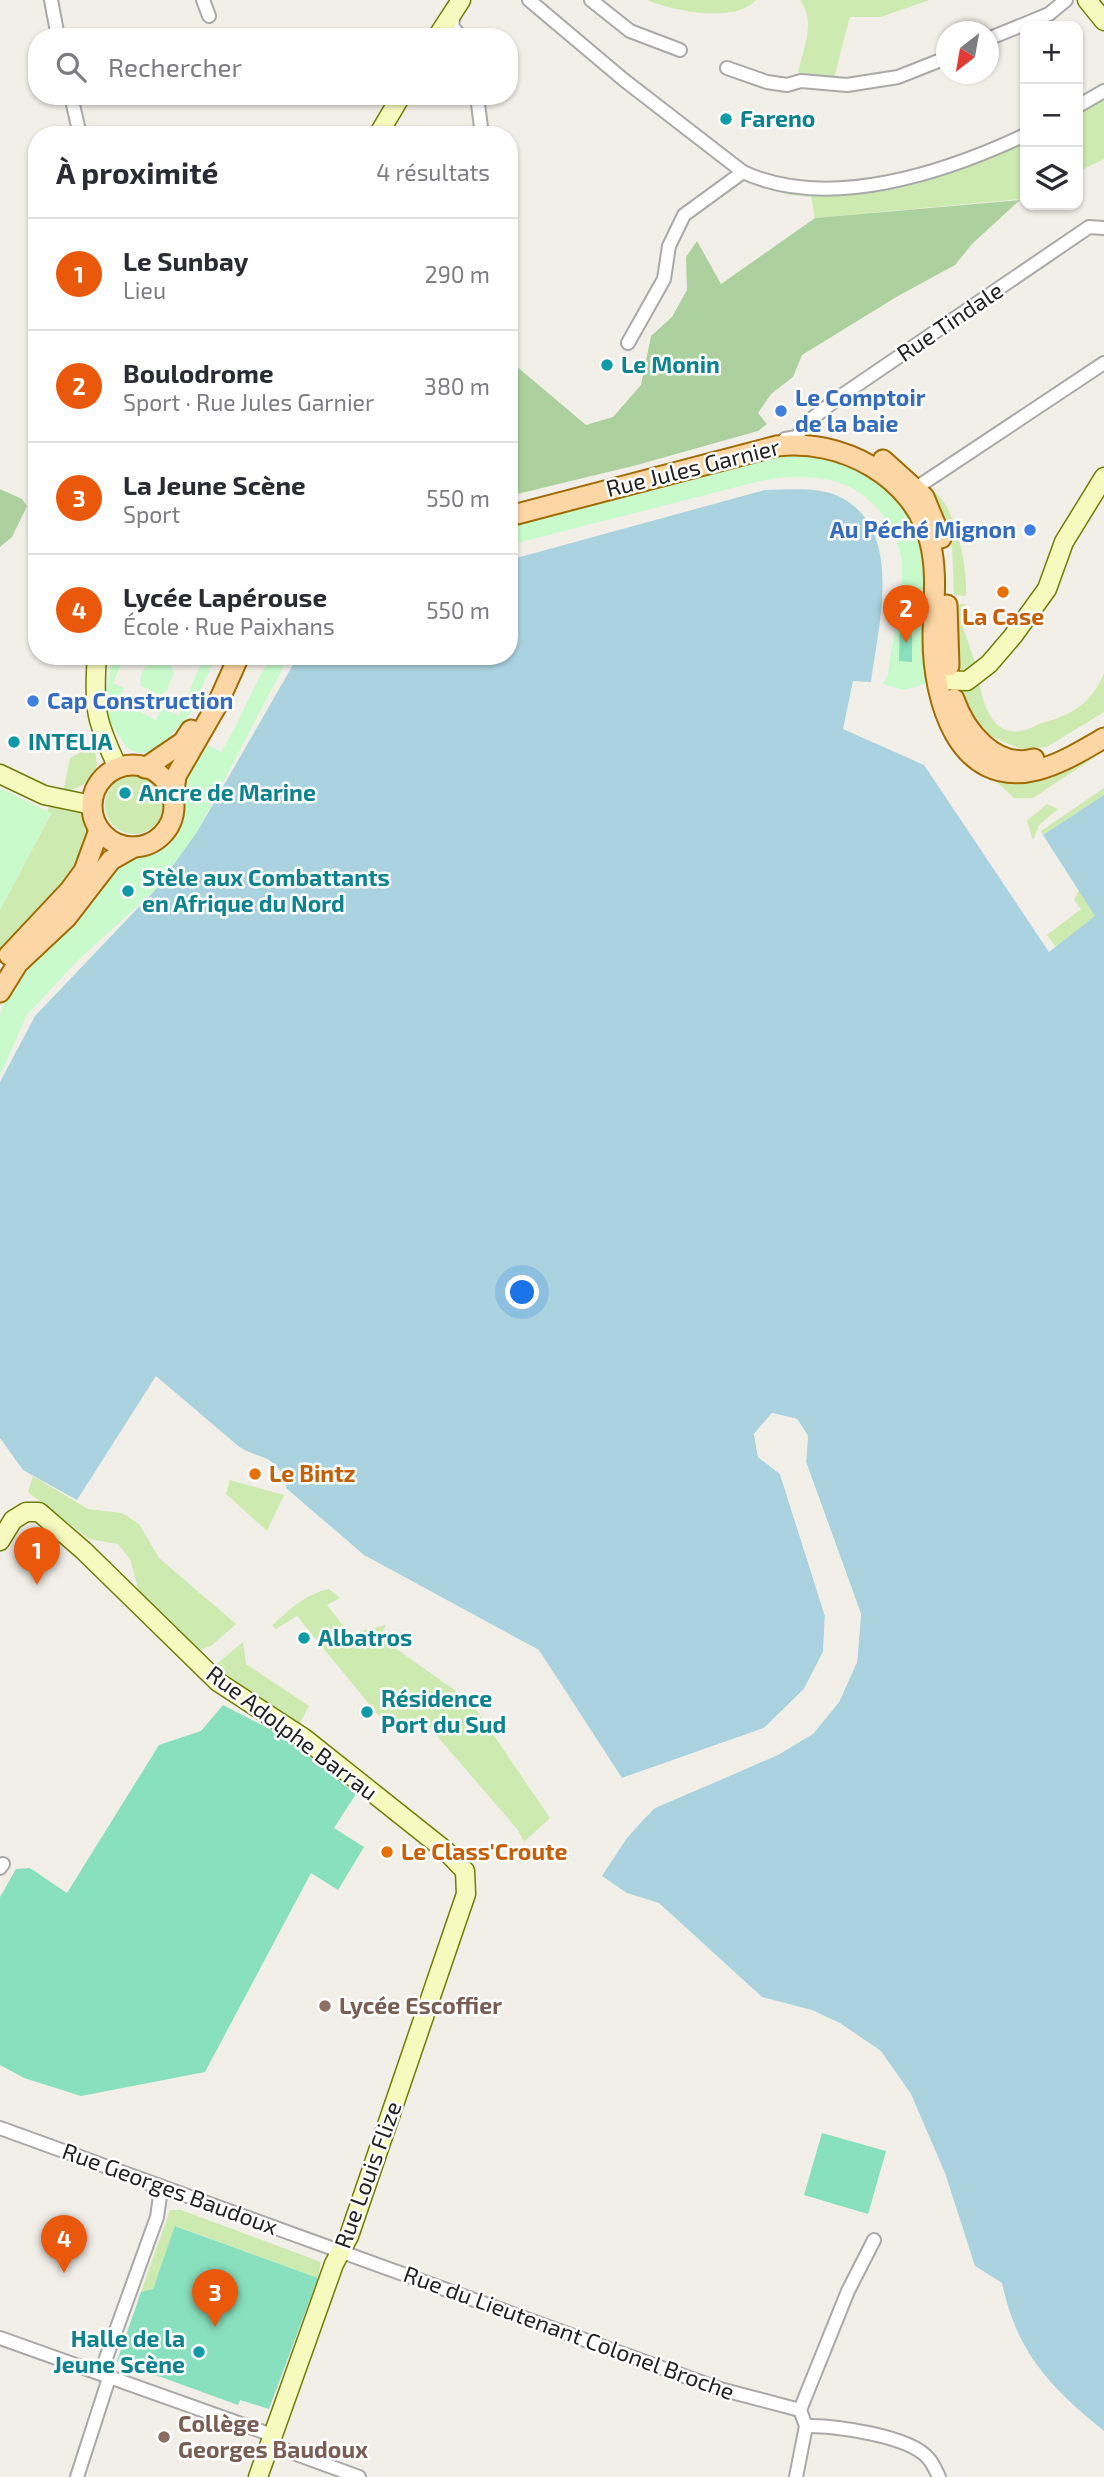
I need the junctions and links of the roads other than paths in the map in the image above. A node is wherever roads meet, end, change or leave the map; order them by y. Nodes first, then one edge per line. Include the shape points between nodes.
1 (51, 0) edge
2 (204, 0) edge
3 (591, 0) edge
4 (1066, 0) edge
5 (1087, 0) edge
6 (536, 2) edge
7 (458, 4) edge
8 (209, 16) dead end
9 (1104, 20) edge
10 (56, 28) edge
11 (443, 28) edge
12 (454, 28) edge
13 (999, 34) edge
14 (680, 50) dead end
15 (936, 62) edge
16 (727, 68) dead end
17 (1104, 91) edge
18 (1083, 103) edge
19 (73, 105) edge
20 (396, 105) edge
21 (478, 105) edge
22 (78, 126) edge
23 (383, 126) edge
24 (481, 126) edge
25 (1020, 137) edge
26 (743, 172) junction
27 (1104, 228) edge
28 (628, 343) dead end
29 (1104, 362) edge
30 (803, 430) junction
31 (759, 450) junction
32 (838, 450) junction
33 (880, 471) junction
34 (1104, 477) edge
35 (916, 488) junction
36 (518, 502) edge
37 (518, 514) edge
38 (924, 525) junction
39 (96, 665) edge
40 (222, 665) edge
41 (235, 665) edge
42 (944, 681) junction
43 (1104, 722) edge
44 (1104, 738) edge
45 (118, 768) junction
46 (145, 768) junction
47 (0, 774) edge
48 (173, 800) junction
49 (92, 805) junction
50 (99, 830) junction
51 (134, 847) junction
52 (0, 968) edge
53 (0, 992) edge
54 (0, 1541) edge
55 (465, 1871) joint
56 (0, 2128) edge
57 (145, 2181) junction
58 (157, 2217) junction
59 (874, 2240) dead end
60 (337, 2258) junction
61 (0, 2338) edge
62 (105, 2373) junction
63 (800, 2410) junction
64 (806, 2426) junction
65 (271, 2440) junction
66 (77, 2477) edge
67 (258, 2477) edge
68 (359, 2477) edge
69 (796, 2477) edge
70 (939, 2477) edge

1 - 10 street
2 - 8 street
3 - 14 street via 630,31
4 - 13 street via 1049,14
5 - 9 street
6 - 26 street via 624,80
7 - 11 street
7 - 12 street
15 - 16 street via 898,77 846,85 801,81 788,85
17 - 18 street
19 - 22 street
20 - 23 street
21 - 24 street
25 - 26 street via 962,163 884,184 800,185
26 - 28 street via 684,215 669,246 664,279
27 - 30 street, Rue Tindale via 1089,227 838,398
29 - 35 street
30 - 31 street via 797,437 765,443
30 - 32 street via 805,437 828,440
30 - 35 main road, Rue Jules Garnier via 860,447 891,465
30 - 36 main road, Rue Jules Garnier via 778,432
31 - 32 main road, Rue Jules Garnier via 802,443
31 - 37 main road, Rue Jules Garnier
32 - 33 main road, Rue Jules Garnier
33 - 35 street via 889,470 910,489
33 - 38 main road, Rue Jules Garnier
34 - 42 street via 1064,542 1047,589 1013,636 972,677
35 - 38 street
35 - 42 main road, Rue Jules Garnier via 934,516 945,549
38 - 42 main road, Rue Jules Garnier via 935,570 933,636
39 - 45 street via 93,702
40 - 46 main road via 206,705 183,742
41 - 48 main road via 176,776
42 - 43 main road via 962,732 1010,758 1029,761 1053,753
42 - 44 main road, Rue Jules Garnier via 947,722 961,746 993,769 1035,771
45 - 46 main road
45 - 49 main road via 99,783
46 - 48 main road via 164,780
47 - 49 street via 44,795
48 - 51 main road via 164,833 145,846
49 - 50 main road
50 - 51 main road via 108,839
50 - 52 main road via 84,871
51 - 53 main road via 111,860 66,917 18,964
54 - 55 street, Rue Adolphe Barrau via 13,1520 26,1512 39,1512 218,1682 304,1738
55 - 60 street, Rue Louis Flize via 466,1894 349,2236
56 - 57 street, Rue Georges Baudoux
57 - 58 street via 160,2196
57 - 60 street, Rue Georges Baudoux
58 - 60 street, Rue Georges Baudoux via 175,2198
58 - 62 street
59 - 63 street
60 - 63 street, Rue du Lieutenant Colonel Broche via 720,2389
60 - 65 street, Rue Louis Flize
61 - 62 street
62 - 65 street
62 - 66 street
63 - 64 street
64 - 69 street
64 - 70 street via 827,2425 889,2437 927,2456
65 - 67 street, Rue Louis Flize
65 - 68 street

